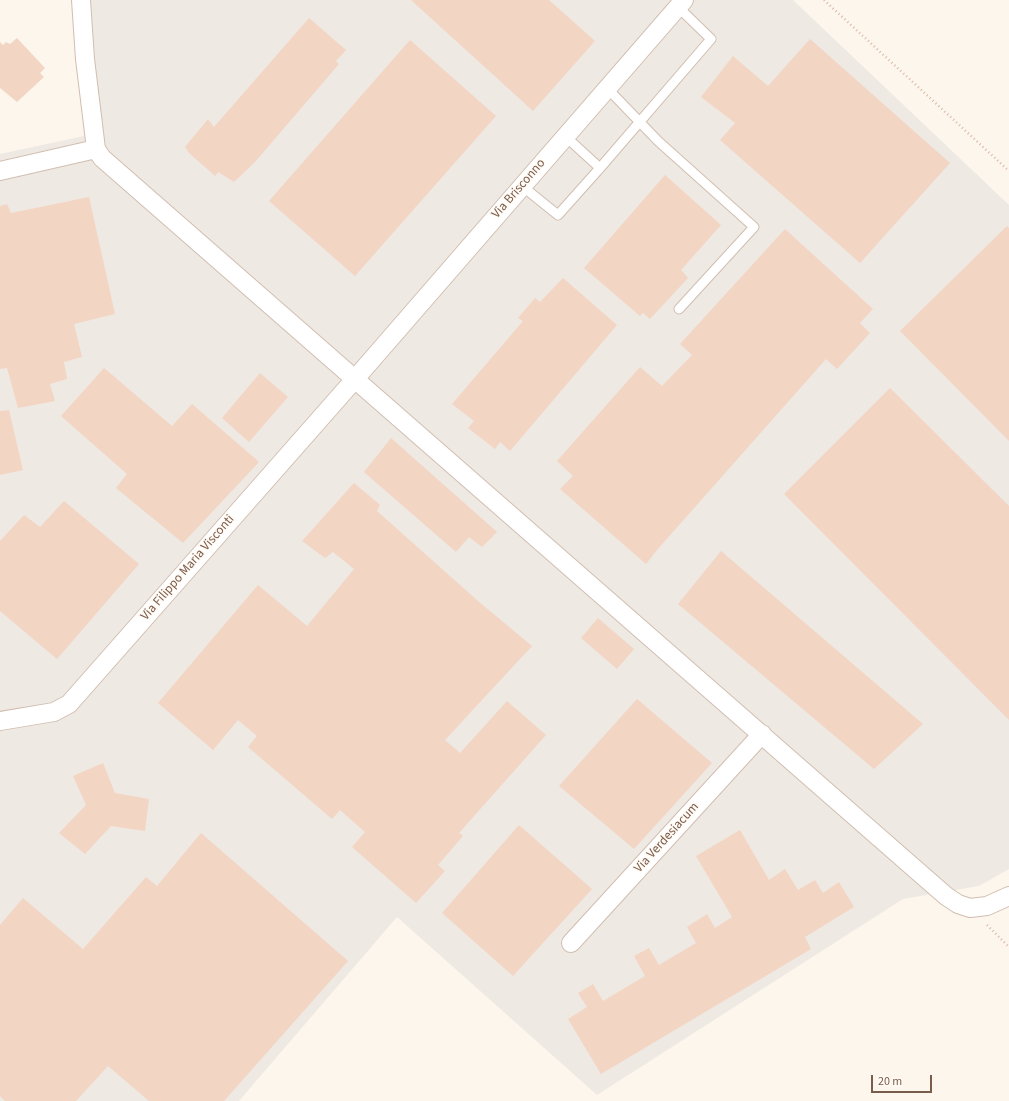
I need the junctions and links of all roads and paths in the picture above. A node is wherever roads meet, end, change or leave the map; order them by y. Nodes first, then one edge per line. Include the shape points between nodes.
1 (81, 0) edge
2 (824, 0) edge
3 (681, 3) edge
4 (607, 88) junction
5 (639, 122) junction
6 (566, 136) junction
7 (96, 149) junction
8 (600, 168) junction
9 (0, 171) edge
10 (1009, 171) edge
11 (522, 186) junction
12 (679, 309) dead end
13 (355, 379) junction
14 (0, 722) edge
15 (762, 734) junction
16 (1009, 896) edge
17 (977, 907) junction
18 (571, 943) dead end
19 (1009, 947) edge

1 - 7 street via 84,59
2 - 10 path
3 - 4 street, Via Brisconno
3 - 5 lane via 712,39
4 - 5 lane
4 - 6 street, Via Brisconno
5 - 8 lane
5 - 12 lane via 754,227
6 - 8 lane
6 - 11 street, Via Brisconno
7 - 9 street
7 - 13 street via 102,158
8 - 11 lane via 558,214
11 - 13 street, Via Brisconno
13 - 14 street, Via Filippo Maria Visconti via 69,704 54,712
13 - 15 street
15 - 17 street via 946,896 958,904 970,908
15 - 18 street, Via Verdesiacum
16 - 17 street via 987,906
17 - 19 path via 991,931

